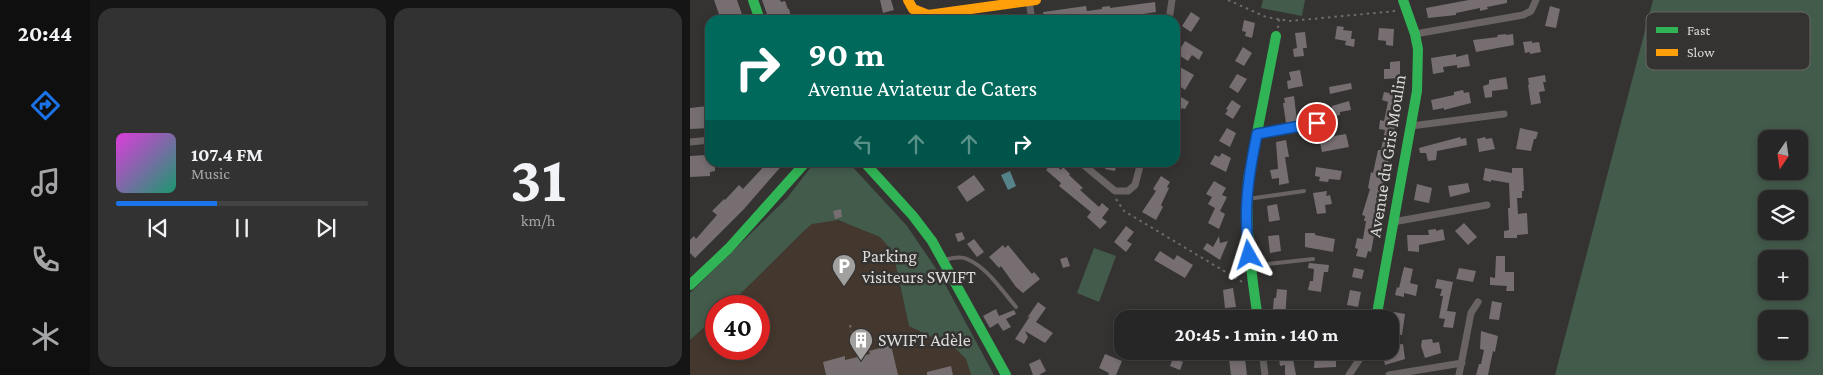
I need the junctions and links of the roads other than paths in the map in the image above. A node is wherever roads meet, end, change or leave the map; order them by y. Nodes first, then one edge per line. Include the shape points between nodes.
1 (753, 0) edge
2 (908, 0) edge
3 (1032, 0) edge
4 (1172, 0) edge
5 (1403, 0) edge
6 (1536, 0) edge
7 (758, 15) edge
8 (1032, 15) edge
9 (1170, 15) edge
10 (1415, 34) junction
11 (1276, 36) dead end
12 (1504, 114) dead end
13 (1317, 123) dead end
14 (1411, 126) junction
15 (1257, 134) junction
16 (705, 140) edge
17 (690, 142) edge
18 (801, 167) edge
19 (869, 167) edge
20 (1086, 167) edge
21 (1140, 167) edge
22 (1304, 191) dead end
23 (1246, 199) junction
24 (1487, 205) dead end
25 (1393, 222) junction
26 (1313, 259) dead end
27 (944, 260) junction
28 (1250, 266) junction
29 (690, 285) edge
30 (1478, 302) dead end
31 (1016, 307) dead end
32 (1257, 310) edge
33 (1378, 310) edge
34 (1264, 360) edge
35 (1359, 360) edge
36 (1462, 363) junction
37 (1006, 375) edge
38 (1266, 375) edge
39 (1350, 375) edge
40 (1389, 375) edge
41 (1459, 375) edge

1 - 7 street
2 - 3 street via 918,12 928,15
3 - 8 street
4 - 9 street
5 - 10 street, Avenue du Gris Moulin
6 - 10 street via 1531,11 1523,15
10 - 14 street, Avenue du Gris Moulin via 1417,92
11 - 15 street
12 - 14 street
13 - 15 lane
14 - 25 street, Avenue du Gris Moulin
15 - 23 street
16 - 17 street
18 - 29 street
19 - 27 street via 913,216
20 - 21 street via 1115,191 1128,191 1135,185
22 - 23 lane
23 - 28 street
24 - 25 street
25 - 33 street, Avenue du Gris Moulin
26 - 28 lane
27 - 31 lane via 966,258 983,270
27 - 37 street
28 - 32 street
30 - 36 street via 1471,313
34 - 38 street
35 - 39 street
36 - 40 street
36 - 41 street

